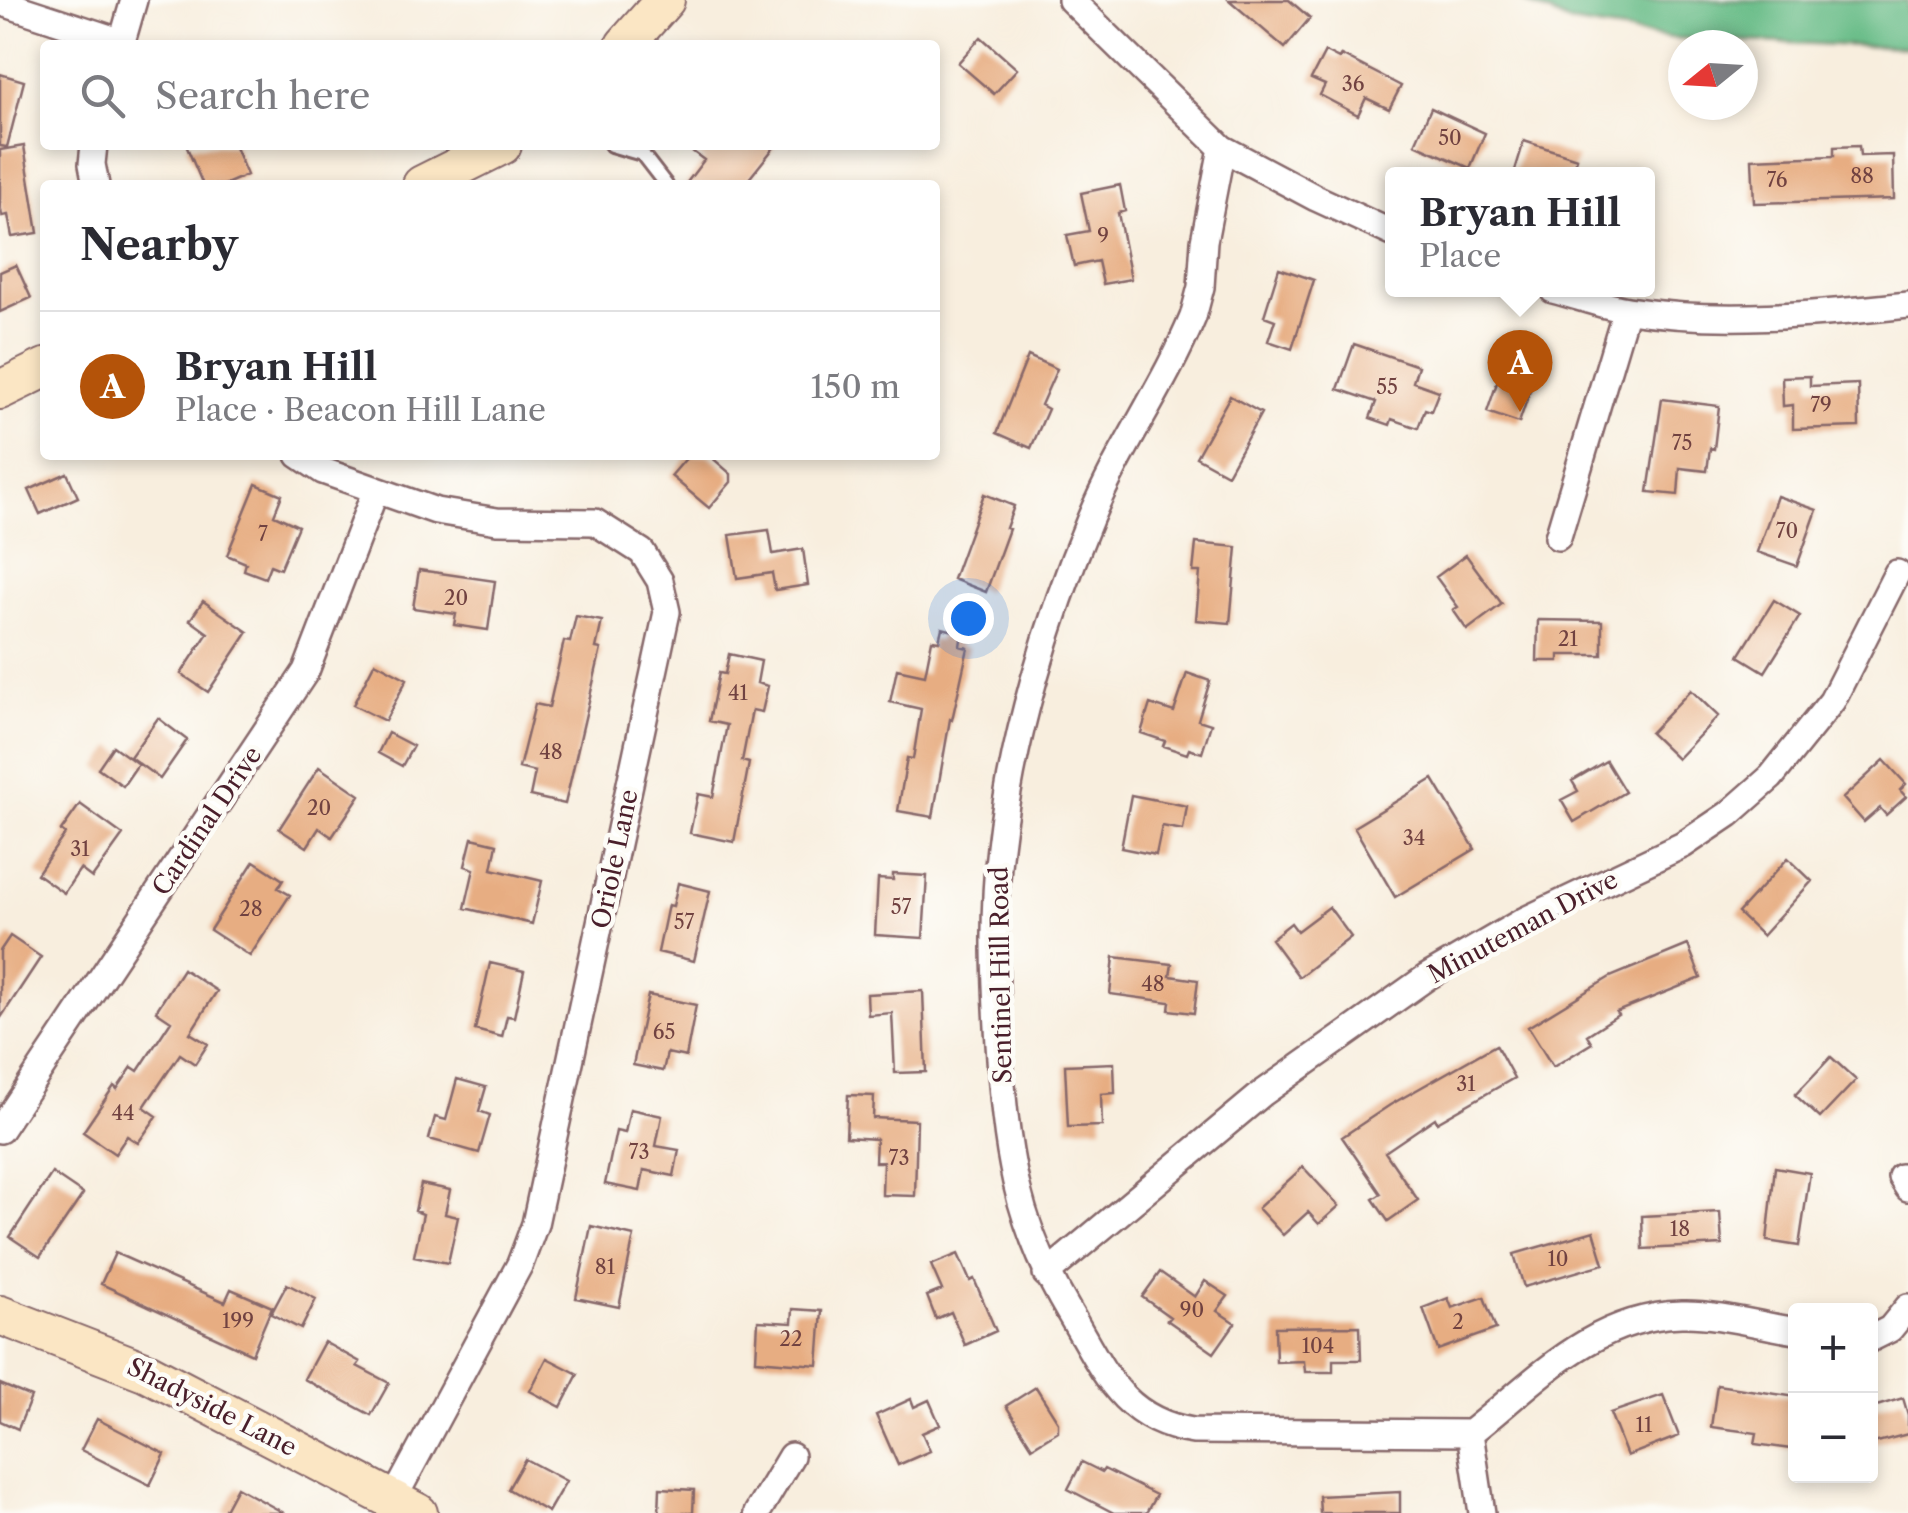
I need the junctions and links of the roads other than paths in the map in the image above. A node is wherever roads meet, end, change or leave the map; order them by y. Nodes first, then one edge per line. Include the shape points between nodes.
1 (134, 0) edge
2 (665, 0) edge
3 (1071, 0) edge
4 (0, 2) edge
5 (110, 40) edge
6 (123, 40) edge
7 (630, 40) edge
8 (1222, 148) junction
9 (93, 150) edge
10 (492, 150) edge
11 (628, 150) edge
12 (95, 180) edge
13 (432, 180) edge
14 (662, 180) edge
15 (1385, 229) edge
16 (1579, 297) edge
17 (1908, 305) edge
18 (1626, 310) junction
19 (40, 370) edge
20 (0, 390) edge
21 (306, 460) edge
22 (375, 492) junction
23 (1558, 537) dead end
24 (1897, 574) dead end
25 (0, 1130) edge
26 (1046, 1274) junction
27 (1908, 1307) edge
28 (0, 1315) edge
29 (1788, 1330) edge
30 (1878, 1335) edge
31 (1470, 1433) junction
32 (791, 1456) dead end
33 (406, 1506) edge
34 (757, 1513) edge
35 (1482, 1513) edge

1 - 6 street
2 - 7 street
3 - 8 street
4 - 5 street
8 - 15 street
8 - 26 street, Sentinel Hill Road via 1193,317 1090,518 1031,688 1000,848 997,1006 1004,1128 1019,1201
9 - 12 street
10 - 13 street
11 - 14 lane via 642,154
16 - 18 street
17 - 18 street via 1815,315
18 - 23 street
19 - 20 street
21 - 22 street, Oriole Lane
22 - 25 street, Cardinal Drive via 306,671
22 - 33 street, Oriole Lane via 496,521 595,522 642,552 660,581 666,612 534,1224
24 - 26 street, Minuteman Drive via 1832,701 1771,777 1729,814 1683,845 1525,920 1427,976 1262,1093
26 - 31 street, Sentinel Hill Road via 1112,1385 1148,1419 1171,1428
27 - 30 street
28 - 33 street, Shadyside Lane via 148,1372
29 - 31 street via 1684,1314 1624,1324 1570,1350
31 - 35 street
32 - 34 street

